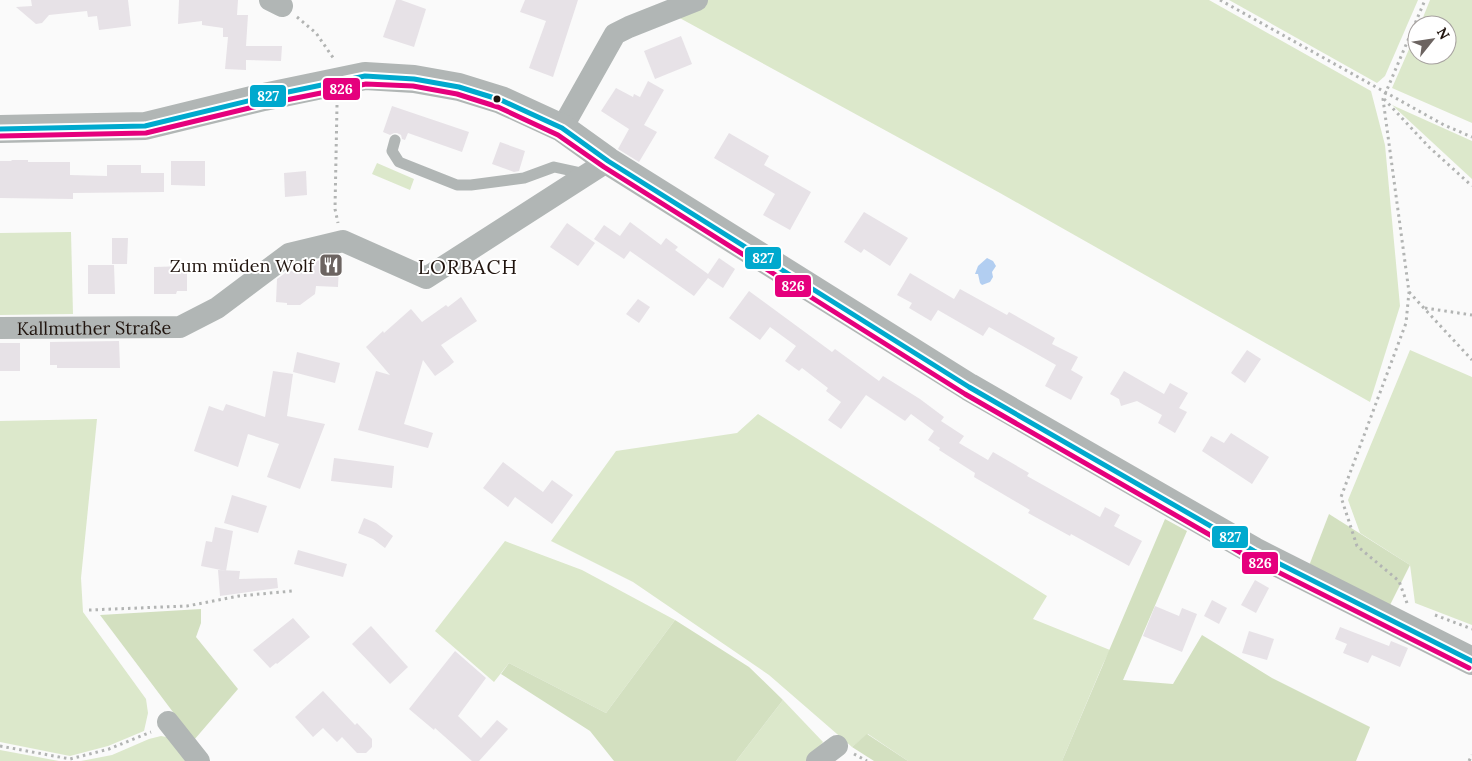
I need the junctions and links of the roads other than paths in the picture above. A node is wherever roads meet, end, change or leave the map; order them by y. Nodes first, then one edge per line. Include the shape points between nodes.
1 (697, 0) edge
2 (562, 128) junction
3 (0, 129) edge
4 (395, 140) dead end
5 (598, 167) junction
6 (0, 328) edge
7 (1472, 661) edge
8 (168, 722) road end
9 (837, 746) dead end
10 (199, 761) edge
11 (816, 761) edge

1 - 2 street via 615,34
2 - 3 street via 501,100 459,87 414,79 365,76 145,126
2 - 5 street
4 - 5 lane via 392,151 399,162 457,185 524,178 554,167
5 - 6 street, Kallmuther Straße via 426,278 342,241 289,254 217,308 180,327
5 - 7 street via 1254,551
8 - 10 street
9 - 11 street

